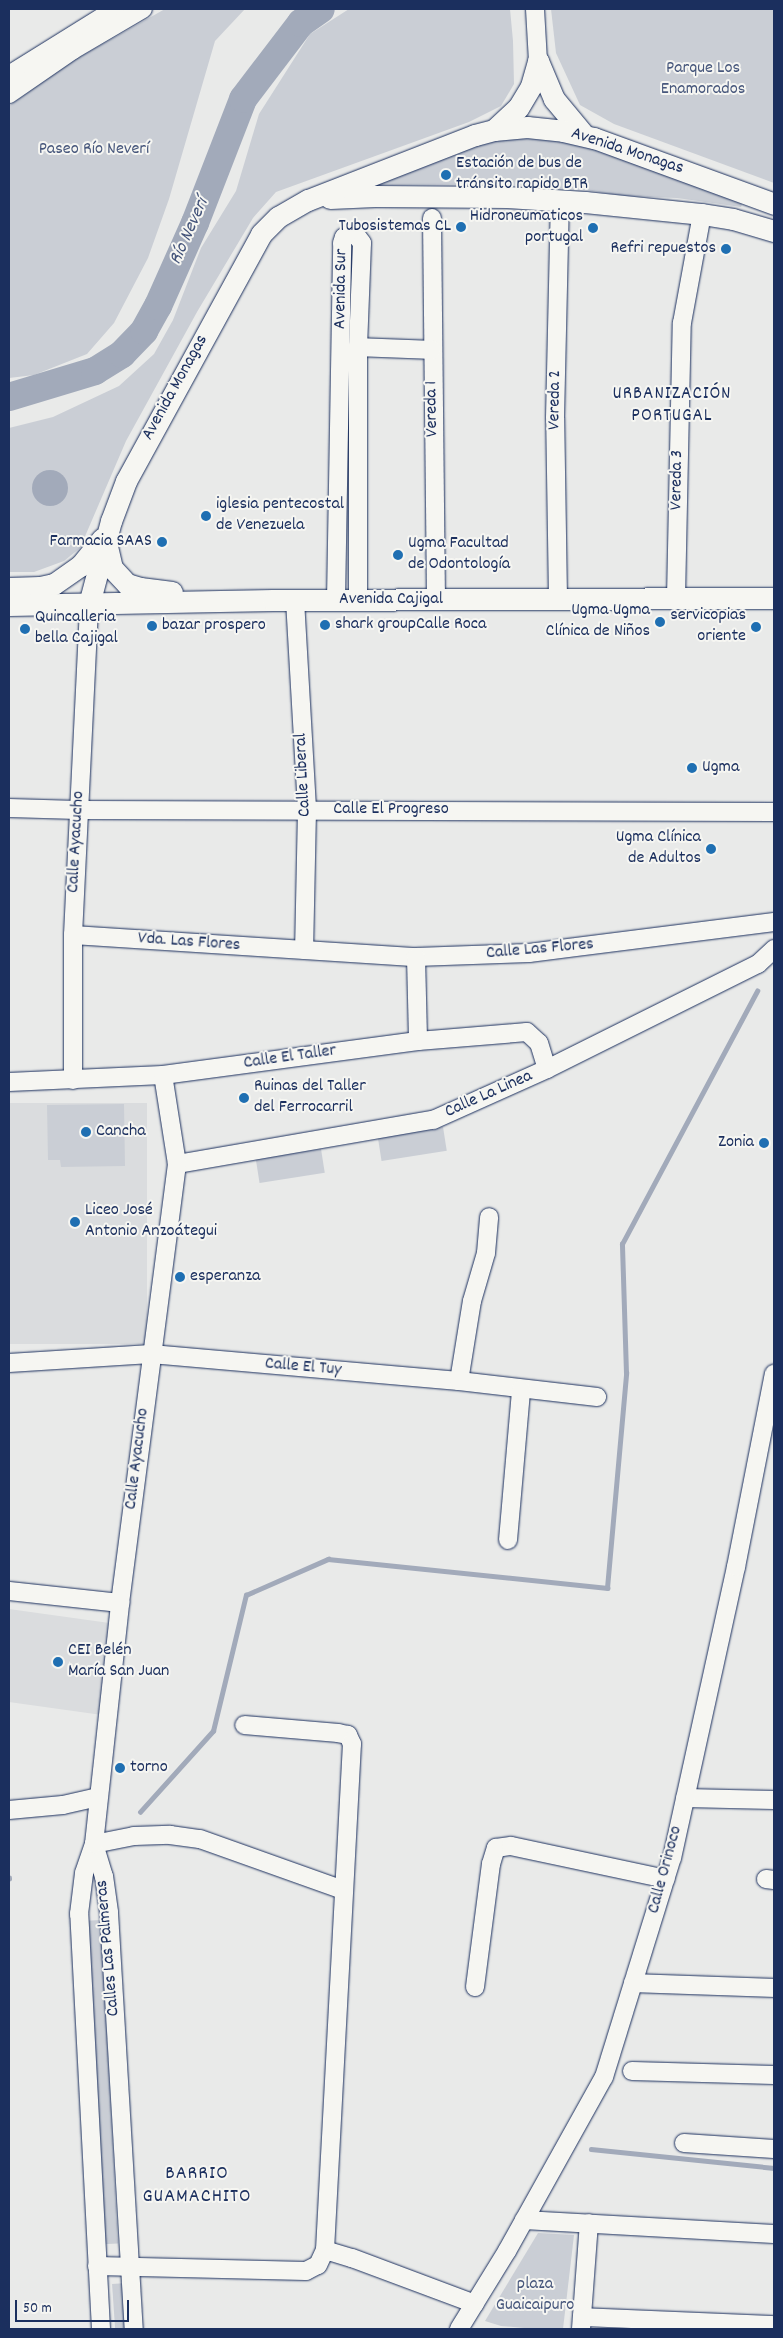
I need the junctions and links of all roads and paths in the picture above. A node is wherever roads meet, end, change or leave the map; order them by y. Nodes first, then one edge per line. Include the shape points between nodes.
1 (115, 9) edge
2 (143, 9) edge
3 (536, 12) edge
4 (538, 61) junction
5 (9, 75) edge
6 (9, 94) edge
7 (494, 130) junction
8 (584, 135) junction
9 (308, 200) junction
10 (560, 200) junction
11 (774, 204) edge
12 (702, 214) junction
13 (432, 218) dead end
14 (774, 232) edge
15 (358, 347) junction
16 (432, 350) junction
17 (108, 530) junction
18 (9, 588) edge
19 (676, 598) junction
20 (774, 598) edge
21 (558, 599) junction
22 (260, 600) junction
23 (295, 600) junction
24 (336, 600) junction
25 (358, 600) junction
26 (436, 600) junction
27 (89, 604) junction
28 (9, 605) edge
29 (9, 808) edge
30 (78, 810) junction
31 (307, 810) junction
32 (774, 812) edge
33 (774, 922) edge
34 (73, 936) junction
35 (774, 949) edge
36 (304, 950) junction
37 (416, 957) junction
38 (418, 1041) junction
39 (547, 1069) junction
40 (162, 1075) junction
41 (73, 1080) junction
42 (9, 1082) edge
43 (177, 1164) junction
44 (490, 1217) dead end
45 (151, 1354) junction
46 (9, 1363) edge
47 (774, 1374) edge
48 (459, 1382) junction
49 (521, 1390) junction
50 (597, 1397) dead end
51 (508, 1540) dead end
52 (9, 1591) edge
53 (120, 1603) junction
54 (244, 1725) dead end
55 (98, 1797) junction
56 (685, 1798) junction
57 (774, 1800) edge
58 (9, 1810) edge
59 (94, 1844) junction
60 (666, 1878) junction
61 (344, 1890) junction
62 (633, 1983) junction
63 (475, 1987) dead end
64 (774, 1988) edge
65 (632, 2071) dead end
66 (774, 2075) edge
67 (684, 2142) dead end
68 (774, 2149) edge
69 (524, 2220) junction
70 (589, 2223) junction
71 (774, 2234) edge
72 (325, 2250) junction
73 (97, 2266) junction
74 (130, 2267) junction
75 (475, 2304) junction
76 (581, 2323) edge
77 (774, 2325) edge
78 (101, 2329) edge
79 (134, 2329) edge
80 (459, 2329) edge
81 (774, 2329) edge

1 - 5 street
2 - 6 street via 73,50
3 - 4 street
4 - 7 main road via 531,86 518,108
4 - 8 main road via 554,99
7 - 8 main road, Avenida Monagas via 539,128
7 - 9 main road, Avenida Monagas
8 - 11 main road, Avenida Monagas
9 - 10 main road, Avenida Monagas via 375,196
9 - 17 main road, Avenida Monagas via 278,217 261,234 146,442 126,481
10 - 12 main road, Avenida Monagas
10 - 21 street, Vereda 2 via 555,418
12 - 14 main road, Avenida Monagas via 733,219
12 - 19 street, Vereda 3 via 682,323
13 - 16 street, Vereda 1
15 - 16 street
15 - 24 street, Avenida Sur via 362,243 356,236 349,235 342,243
15 - 25 street, Avenida Sur
16 - 26 street, Vereda 1
17 - 18 main road via 90,555 66,578 40,587
17 - 22 main road via 112,568 127,584 177,593
17 - 27 main road, Avenida Monagas
19 - 20 main road, Avenida Cajigal
19 - 21 main road, Avenida Cajigal
21 - 26 main road, Avenida Cajigal
22 - 23 main road, Avenida Cajigal
22 - 27 main road, Avenida Cajigal
23 - 24 main road, Avenida Cajigal
23 - 31 street, Calle Liberal
24 - 25 main road, Avenida Cajigal
25 - 26 main road, Avenida Cajigal
27 - 28 main road, Avenida Cajigal
27 - 30 street, Calle Ayacucho
29 - 30 street, Calle El Progreso
30 - 31 street, Calle El Progreso
30 - 34 street, Calle Ayacucho
31 - 32 street, Calle El Progreso
31 - 36 street, Calle Liberal
33 - 37 street, Calle Las Flores via 529,953
34 - 36 street, Vda. Las Flores
34 - 41 street, Calle Ayacucho
35 - 39 street, Calle La Linea via 758,964
36 - 37 street, Calle Las Flores
37 - 38 street
38 - 39 street, Calle El Taller via 527,1032 539,1043
38 - 40 street, Calle El Taller
39 - 43 street, Calle La Linea via 433,1120
40 - 41 street, Calle El Taller
40 - 43 street, Calle Ayacucho
41 - 42 street, Calle El Taller
43 - 45 street, Calle Ayacucho
44 - 48 street via 486,1252 472,1301
45 - 46 street, Calle El Tuy
45 - 48 street, Calle El Tuy
45 - 53 street, Calle Ayacucho
47 - 56 street, Calle Orinoco
48 - 49 street, Calle El Tuy
49 - 50 street, Calle El Tuy
49 - 51 street
52 - 53 street
53 - 55 street, Calle Ayacucho
54 - 61 street via 348,1735 352,1744
55 - 58 street via 64,1805
55 - 59 street, Calle Ayacucho
56 - 57 street
56 - 60 street, Calle Orinoco
59 - 61 street via 134,1836 170,1835 200,1839
59 - 73 street, Calles Las Palmeras via 84,1873 79,1914
59 - 74 street, Calles Las Palmeras via 104,1876 108,1913
60 - 62 street, Calle Orinoco
60 - 63 street via 511,1846 496,1848 491,1864
61 - 72 street
62 - 64 street
62 - 69 street, Calle Orinoco via 604,2077
65 - 66 street
67 - 68 street
69 - 70 street
69 - 75 street, Calle Orinoco
70 - 71 street
70 - 76 street
72 - 74 street via 318,2265 306,2271
72 - 75 street
73 - 74 street
73 - 78 street, Calles Las Palmeras
74 - 79 street, Calles Las Palmeras
75 - 80 street, Calle Orinoco
76 - 77 street
77 - 81 street

